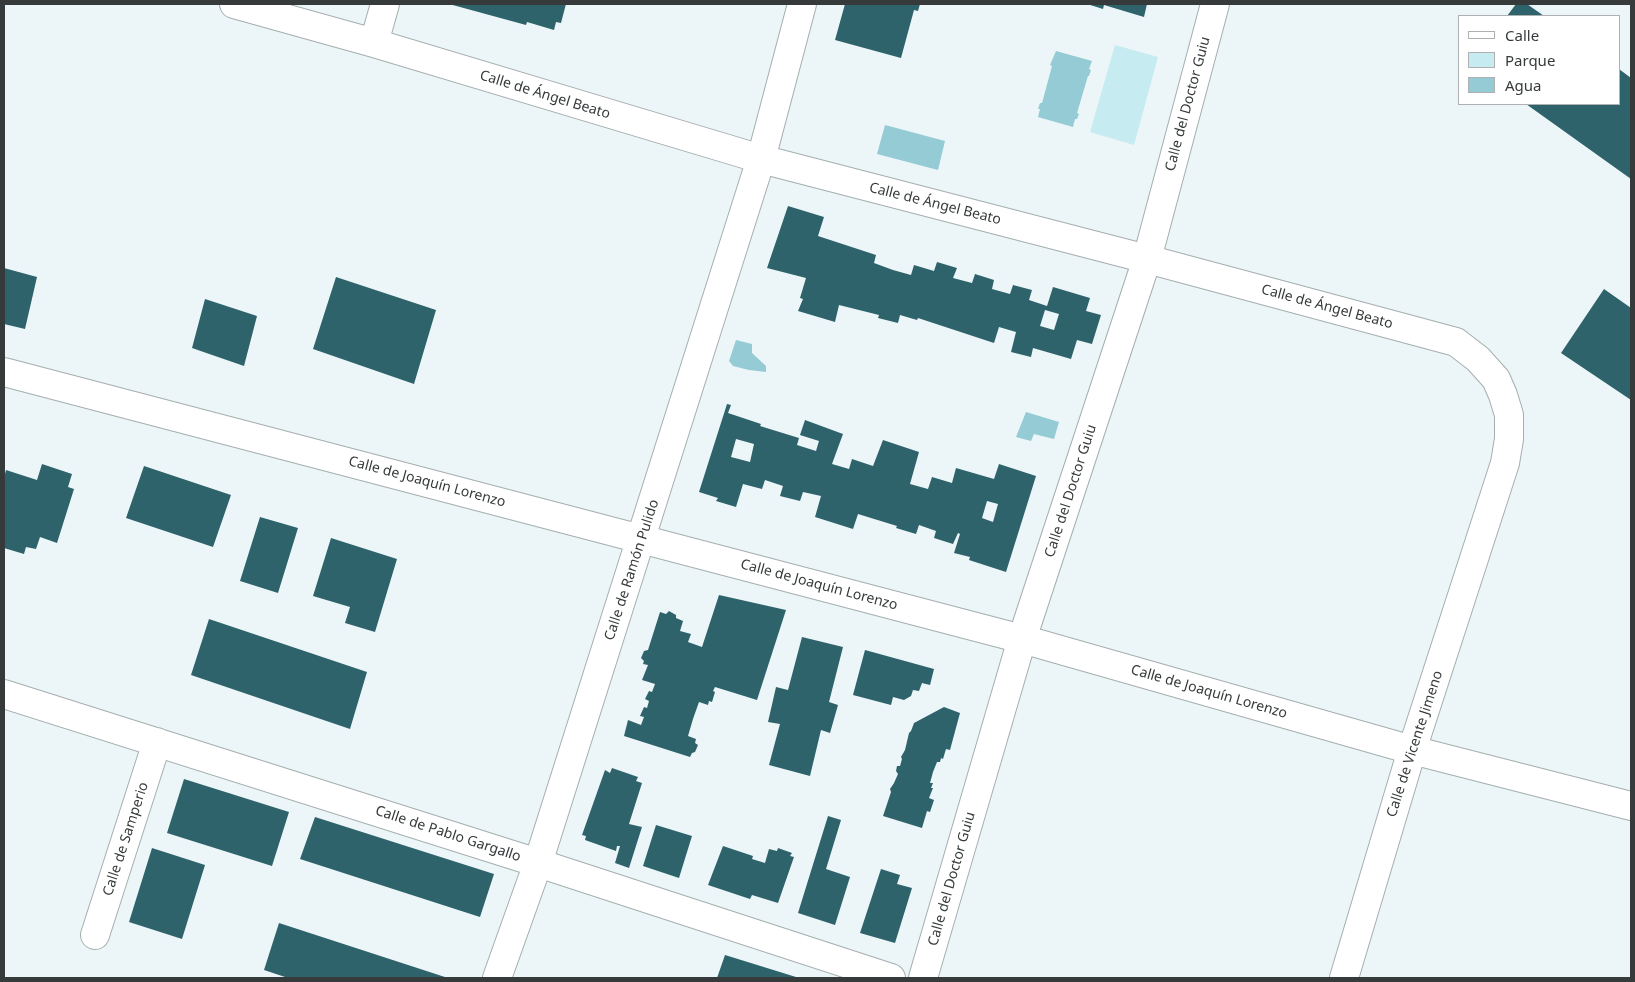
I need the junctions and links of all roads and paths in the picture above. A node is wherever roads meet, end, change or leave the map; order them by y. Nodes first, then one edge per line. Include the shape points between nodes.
1 (234, 4) edge
2 (386, 4) edge
3 (802, 4) edge
4 (1215, 4) edge
5 (374, 43) junction
6 (762, 159) junction
7 (1147, 259) junction
8 (4, 372) edge
9 (1491, 510) joint
10 (642, 539) junction
11 (1022, 639) junction
12 (4, 694) edge
13 (157, 742) junction
14 (1412, 750) junction
15 (1631, 806) edge
16 (538, 863) junction
17 (94, 935) dead end
18 (497, 978) edge
19 (892, 978) edge
20 (923, 978) edge
21 (1344, 978) edge

1 - 5 street, Calle de Ángel Beato
2 - 5 street
3 - 6 street, Calle de Ramón Pulido
4 - 7 street, Calle del Doctor Guiu
5 - 6 street, Calle de Ángel Beato
6 - 7 street, Calle de Ángel Beato
6 - 10 street, Calle de Ramón Pulido
7 - 9 street, Calle de Ángel Beato via 1456,342 1496,378 1509,415 1505,463
7 - 11 street, Calle del Doctor Guiu
8 - 10 street, Calle de Joaquín Lorenzo
9 - 14 street, Calle de Vicente Jimeno
10 - 11 street, Calle de Joaquín Lorenzo
10 - 16 street, Calle de Ramón Pulido
11 - 14 street, Calle de Joaquín Lorenzo
11 - 20 street, Calle del Doctor Guiu
12 - 13 street, Calle de Pablo Gargallo
13 - 16 street, Calle de Pablo Gargallo
13 - 17 street, Calle de Samperio
14 - 15 street, Calle de Joaquín Lorenzo
14 - 21 street, Calle de Vicente Jimeno
16 - 18 street, Calle de Ramón Pulido
16 - 19 street, Calle de Pablo Gargallo

